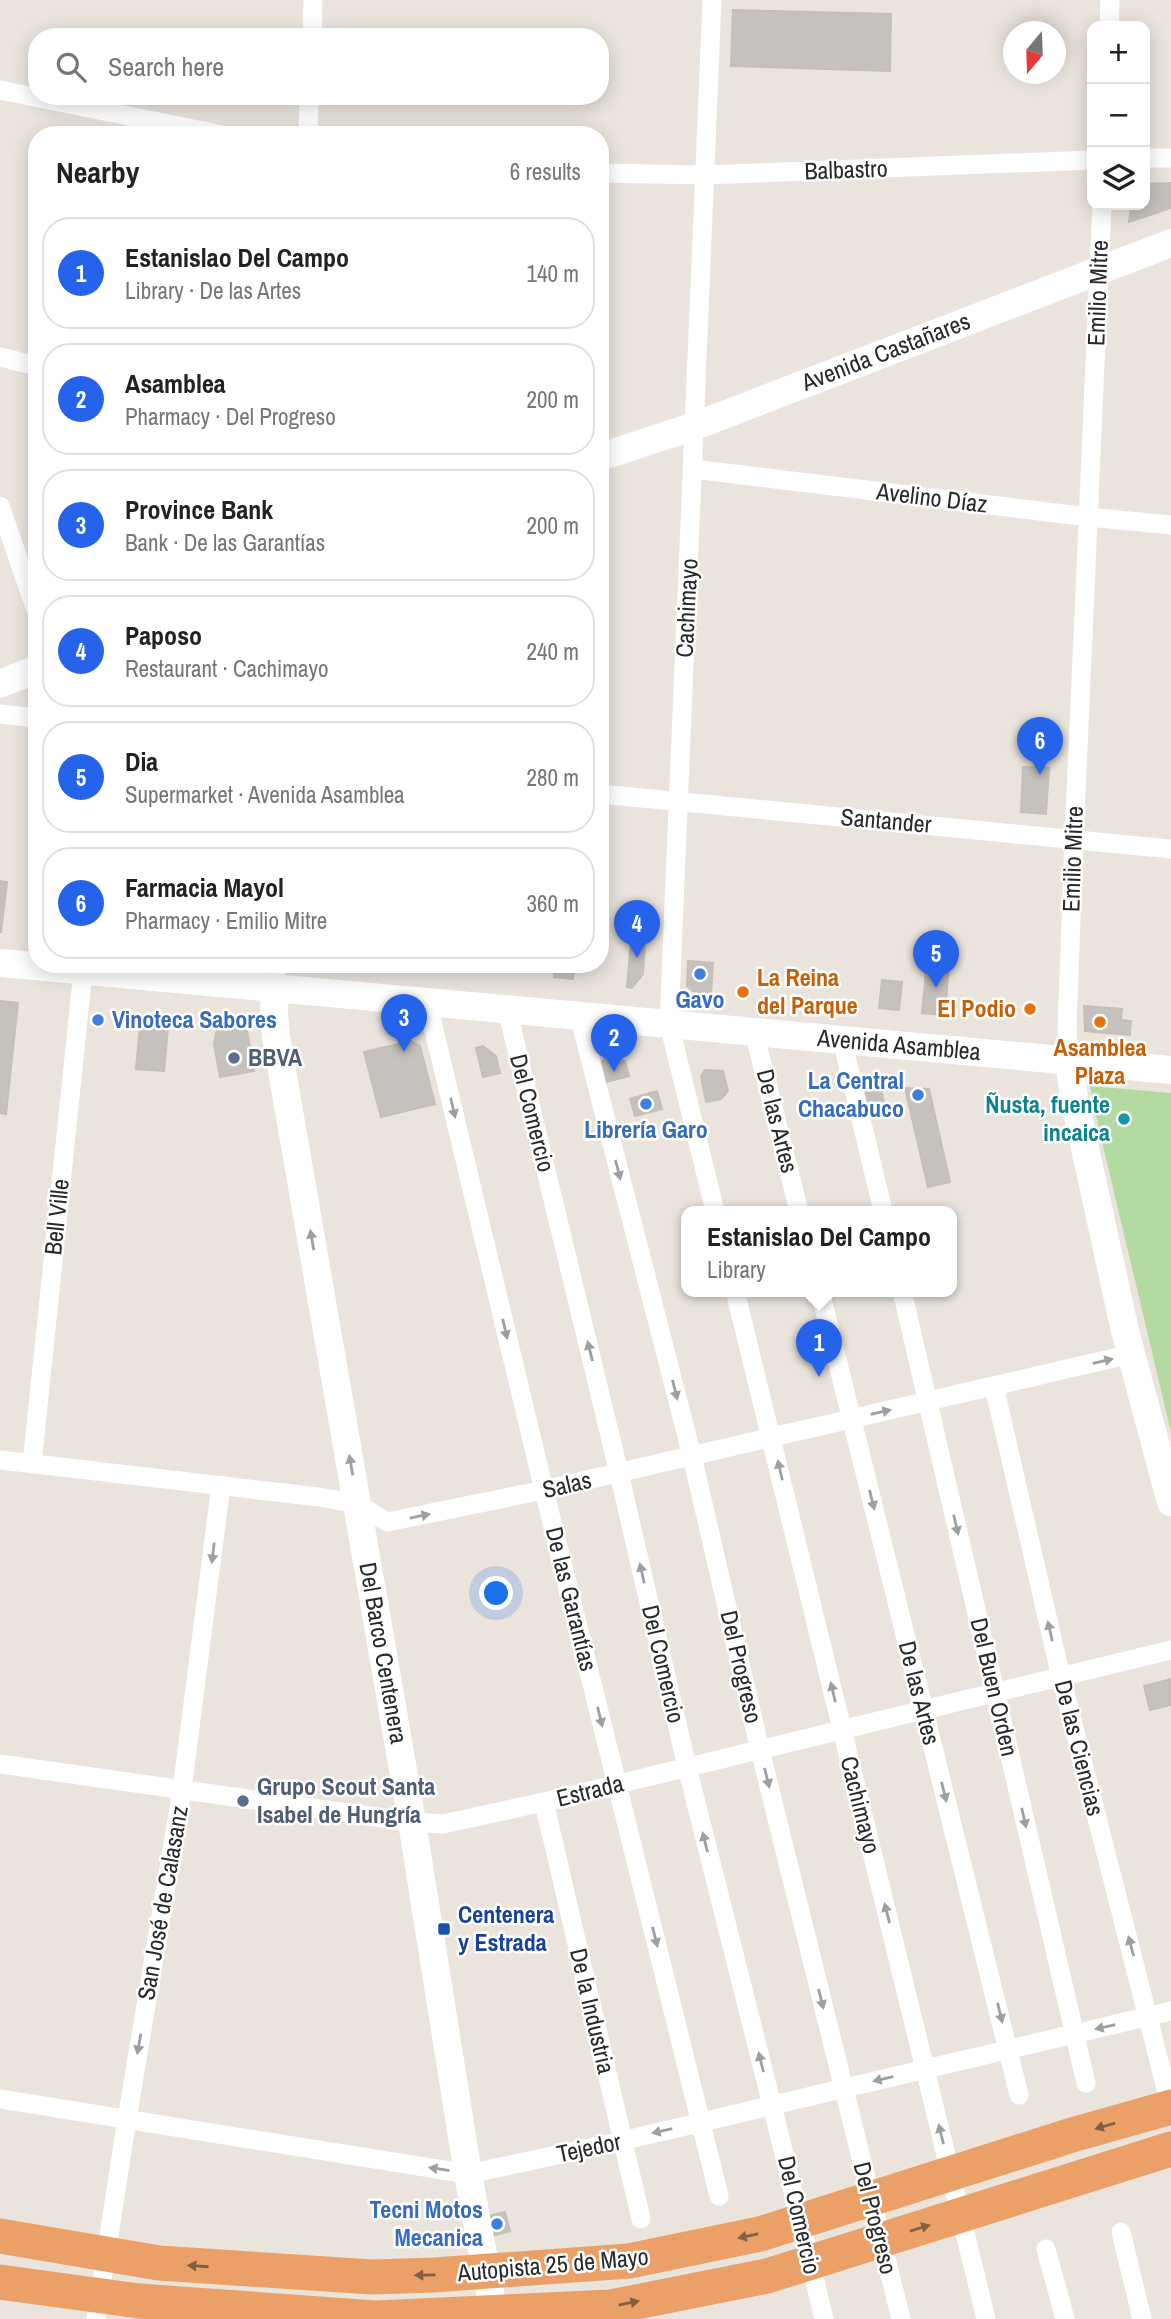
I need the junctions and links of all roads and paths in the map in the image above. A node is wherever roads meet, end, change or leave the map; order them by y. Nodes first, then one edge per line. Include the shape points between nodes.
1 (313, 0) edge
2 (712, 0) edge
3 (1110, 0) edge
4 (1109, 21) edge
5 (312, 28) edge
6 (0, 90) edge
7 (28, 96) edge
8 (74, 105) edge
9 (309, 105) edge
10 (178, 126) edge
11 (308, 126) edge
12 (1171, 158) edge
13 (1150, 159) edge
14 (1087, 160) edge
15 (609, 173) edge
16 (704, 175) junction
17 (1102, 210) edge
18 (1171, 243) edge
19 (1098, 270) junction
20 (0, 357) edge
21 (28, 364) edge
22 (695, 426) junction
23 (609, 454) edge
24 (693, 469) junction
25 (0, 506) edge
26 (1089, 517) junction
27 (1171, 525) edge
28 (28, 586) edge
29 (28, 673) edge
30 (0, 684) edge
31 (0, 714) edge
32 (28, 718) edge
33 (609, 795) edge
34 (679, 802) junction
35 (1074, 839) junction
36 (1171, 849) edge
37 (0, 963) edge
38 (28, 966) edge
39 (83, 973) edge
40 (206, 973) edge
41 (276, 976) edge
42 (428, 1001) junction
43 (507, 1009) junction
44 (579, 1015) junction
45 (668, 1024) junction
46 (754, 1032) junction
47 (842, 1040) junction
48 (1069, 1060) junction
49 (1171, 1070) edge
50 (714, 1206) edge
51 (798, 1206) edge
52 (882, 1206) edge
53 (737, 1297) edge
54 (822, 1297) edge
55 (903, 1297) edge
56 (1131, 1354) junction
57 (994, 1386) junction
58 (928, 1402) junction
59 (852, 1419) junction
60 (772, 1438) junction
61 (692, 1456) junction
62 (0, 1460) edge
63 (32, 1464) junction
64 (619, 1473) junction
65 (221, 1485) junction
66 (544, 1490) junction
67 (1171, 1503) edge
68 (358, 1504) junction
69 (1171, 1650) edge
70 (1061, 1677) junction
71 (995, 1693) junction
72 (923, 1710) junction
73 (842, 1730) junction
74 (760, 1750) junction
75 (0, 1764) edge
76 (687, 1768) junction
77 (617, 1784) junction
78 (182, 1790) junction
79 (544, 1802) junction
80 (412, 1822) junction
81 (1171, 2011) edge
82 (1149, 2017) junction
83 (1075, 2034) junction
84 (1009, 2050) junction
85 (926, 2069) junction
86 (1086, 2083) dead end
87 (843, 2088) junction
88 (1019, 2095) dead end
89 (0, 2099) edge
90 (772, 2105) junction
91 (1171, 2108) edge
92 (127, 2119) junction
93 (700, 2122) junction
94 (622, 2141) junction
95 (1171, 2149) edge
96 (468, 2174) junction
97 (719, 2196) dead end
98 (641, 2219) dead end
99 (1121, 2232) dead end
100 (0, 2236) edge
101 (1046, 2249) dead end
102 (0, 2282) edge
103 (96, 2319) edge
104 (495, 2319) edge
105 (824, 2319) edge
106 (901, 2319) edge
107 (986, 2319) edge
108 (1065, 2319) edge
109 (1142, 2319) edge

1 - 5 street
2 - 16 street, Cachimayo
3 - 4 street
6 - 7 street
8 - 10 street
9 - 11 street
12 - 13 street
14 - 16 street, Balbastro
15 - 16 street, Balbastro
16 - 22 street, Cachimayo
17 - 19 street, Emilio Mitre
18 - 19 main road, Avenida Castañares
19 - 22 main road, Avenida Castañares
19 - 26 street, Emilio Mitre
20 - 21 street
22 - 23 main road, Avenida Castañares
22 - 24 street, Cachimayo
24 - 26 street, Avelino Díaz
24 - 34 street, Cachimayo
25 - 28 street
26 - 27 street, Avelino Díaz
26 - 35 street, Emilio Mitre
29 - 30 main road
31 - 32 street
33 - 34 street, Santander
34 - 35 street, Santander
34 - 45 street, Cachimayo
35 - 36 street, Santander
35 - 48 street, Emilio Mitre
37 - 38 main road, Avenida Asamblea
39 - 63 street, Bell Ville
40 - 41 main road, Avenida Asamblea
41 - 42 main road, Avenida Asamblea
68 -> 41 main road, Del Barco Centenera via 276,1036
42 - 43 main road, Avenida Asamblea
42 -> 66 street, De las Garantías
43 - 44 main road, Avenida Asamblea
64 -> 43 street, Del Comercio
44 - 45 main road, Avenida Asamblea
44 -> 61 street, Del Progreso
45 - 46 main road, Avenida Asamblea
45 - 50 street, Cachimayo
46 - 47 main road, Avenida Asamblea
46 - 51 street, De las Artes
47 - 48 main road, Avenida Asamblea
47 - 52 street
48 - 49 main road, Avenida Asamblea
48 - 56 main road, Emilio Mitre
53 - 60 street, Cachimayo
54 - 59 street, De las Artes
55 - 58 street, Del Buen Orden
57 -> 56 street, Salas
56 - 67 main road, Emilio Mitre
57 - 58 street, Salas
70 -> 57 street, De las Ciencias
59 -> 58 street, Salas
58 -> 71 street, Del Buen Orden
59 - 60 street, Salas
59 -> 72 street, De las Artes
60 - 61 street, Salas
73 -> 60 street, Cachimayo
61 - 64 street, Salas
61 - 74 street, Del Progreso
62 - 63 street, Salas
63 - 65 street, Salas
64 - 66 street, Salas
76 -> 64 street, Del Comercio
65 - 68 street, Salas
65 -> 78 street, San José de Calasanz
68 -> 66 street, Salas via 387,1522
66 -> 77 street, De las Garantías
68 - 80 main road, Del Barco Centenera
69 - 70 street, Estrada
70 - 71 street, Estrada
82 -> 70 street, De las Ciencias
71 - 72 street, Estrada
71 -> 83 street, Del Buen Orden
72 - 73 street, Estrada
72 -> 84 street, De las Artes
73 - 74 street, Estrada
85 -> 73 street, Cachimayo
74 - 76 street, Estrada
74 -> 87 street, Del Progreso
75 - 78 street, Estrada
76 - 77 street, Estrada
90 -> 76 street, Del Comercio
77 - 79 street, Estrada
77 -> 93 street, De las Garantías
78 - 80 street, Estrada
78 -> 92 street, San José de Calasanz
79 - 80 street, Estrada via 443,1824
79 - 94 street, De la Industria
80 - 96 main road, Del Barco Centenera
81 - 82 street, Tejedor
82 -> 83 street, Tejedor
82 - 91 street, De las Ciencias
83 - 84 street, Tejedor
83 - 86 street, Del Buen Orden
84 - 85 street, Tejedor
84 - 88 street, De las Artes
85 -> 87 street, Tejedor
107 -> 85 street, Cachimayo
87 - 90 street, Tejedor
87 - 106 street, Del Progreso
89 - 92 street, Tejedor
90 - 93 street, Tejedor
90 - 105 street, Del Comercio
91 -> 100 highway, Autopista 25 de Mayo via 760,2234 629,2261 372,2277 159,2263
96 -> 92 street, Tejedor
92 - 103 street, San José de Calasanz
93 -> 94 street, Tejedor
93 - 97 street, De las Garantías
94 - 96 street, Tejedor
94 - 98 street, De la Industria
102 -> 95 highway, Autopista 25 de Mayo via 139,2301 376,2318 611,2307 767,2276
96 - 104 main road, Del Barco Centenera
99 - 109 street
101 - 108 street

